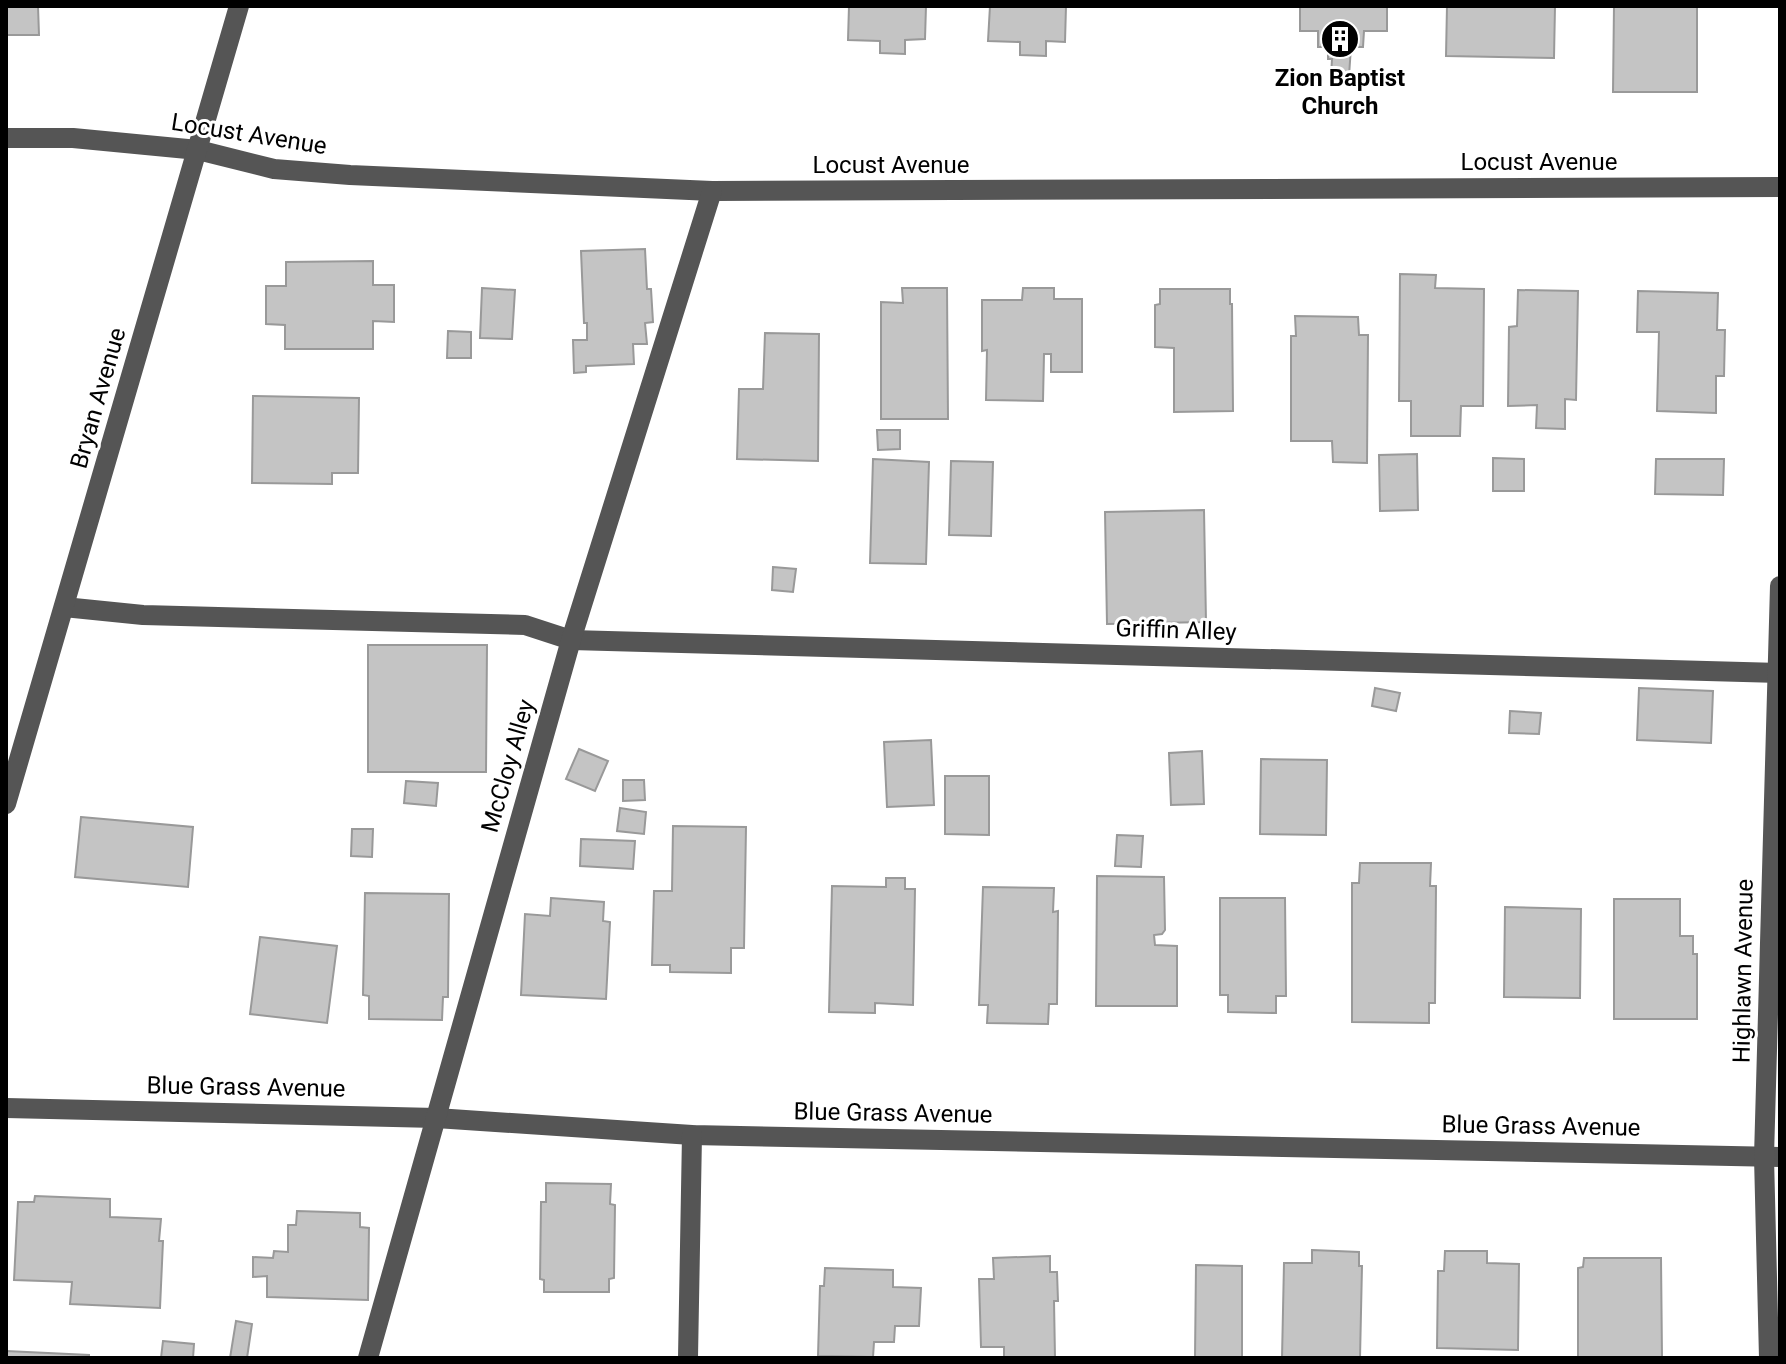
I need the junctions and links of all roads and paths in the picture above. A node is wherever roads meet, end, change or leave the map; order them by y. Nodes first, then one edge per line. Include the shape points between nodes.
1 (239, 6) edge
2 (6, 138) edge
3 (198, 150) junction
4 (1780, 187) edge
5 (712, 191) junction
6 (1780, 586) edge
7 (64, 607) junction
8 (571, 640) junction
9 (1778, 673) edge
10 (6, 804) edge
11 (6, 1108) edge
12 (436, 1118) junction
13 (692, 1135) junction
14 (1772, 1157) edge
15 (368, 1358) edge
16 (688, 1358) edge
17 (1769, 1358) edge

1 - 3 street, Bryan Avenue
2 - 3 street, Locust Avenue via 73,138
3 - 5 street, Locust Avenue via 274,169
3 - 7 street, Bryan Avenue
4 - 5 street, Locust Avenue
5 - 8 street, McCloy Alley
6 - 9 street, Highlawn Avenue
7 - 8 street, Griffin Alley via 143,615 525,625
7 - 10 street, Bryan Avenue
8 - 9 street, Griffin Alley
8 - 12 street, McCloy Alley
9 - 14 street, Highlawn Avenue
11 - 12 street, Blue Grass Avenue
12 - 13 street, Blue Grass Avenue
12 - 15 street, McCloy Alley
13 - 14 street, Blue Grass Avenue
13 - 16 street
14 - 17 street, Highlawn Avenue

